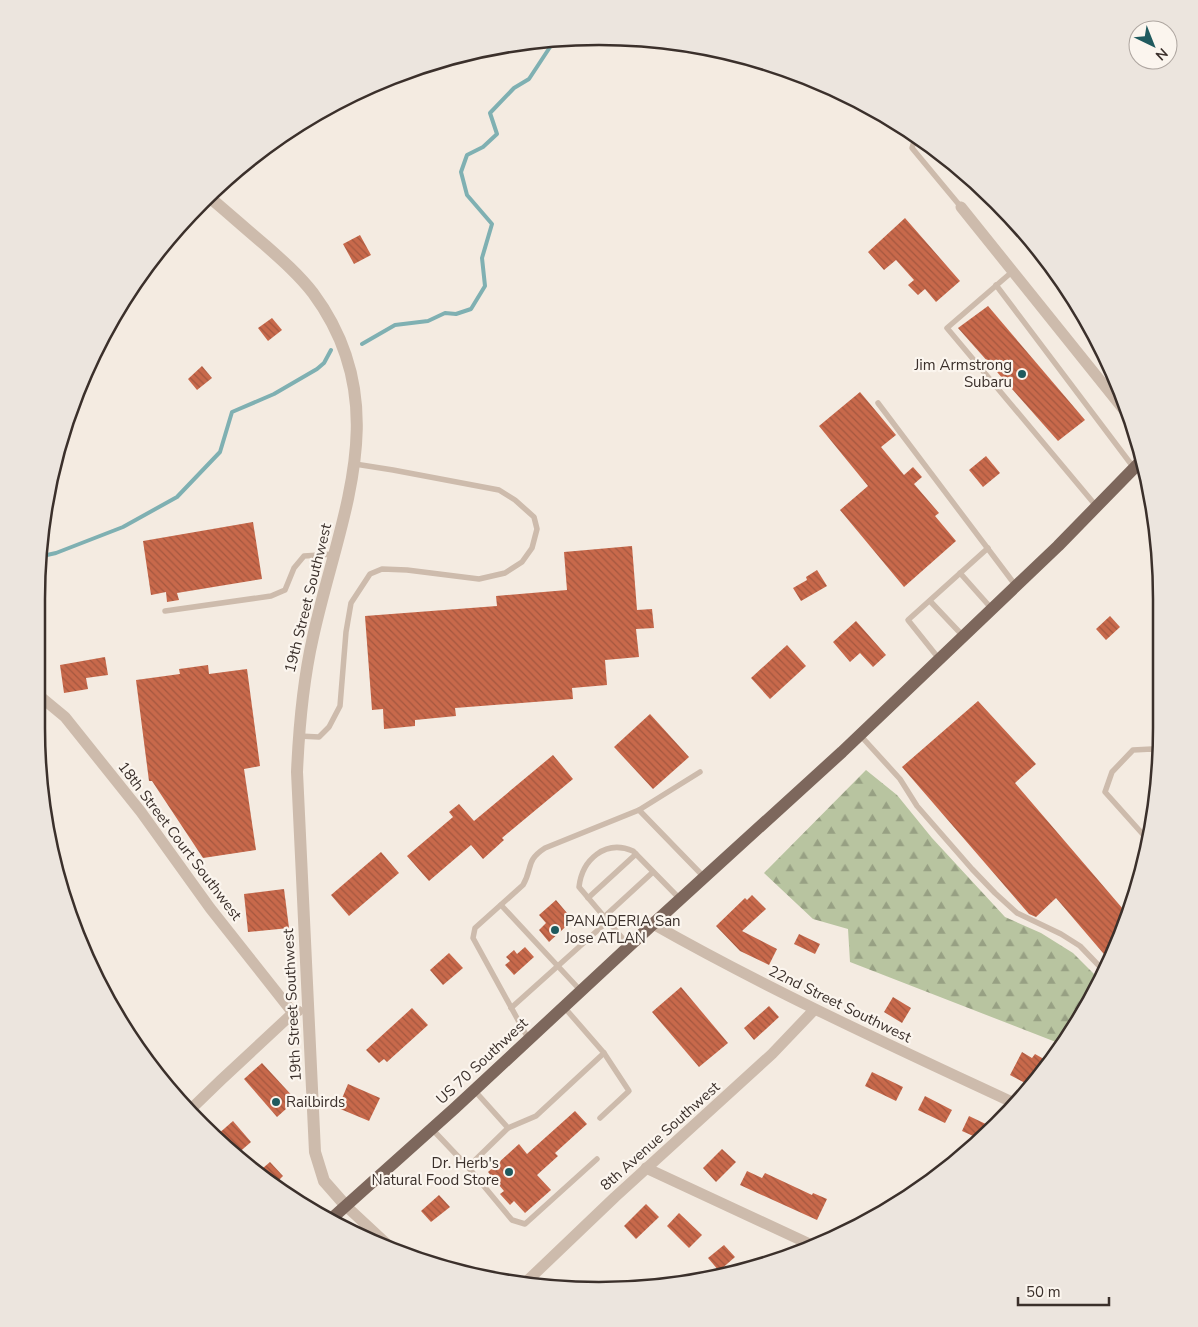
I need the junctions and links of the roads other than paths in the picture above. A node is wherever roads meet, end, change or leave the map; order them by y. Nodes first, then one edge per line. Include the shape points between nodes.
1 (914, 143) edge
2 (214, 201) edge
3 (961, 207) joint
4 (1013, 271) junction
5 (996, 286) junction
6 (1116, 400) edge
7 (878, 403) dead end
8 (1135, 460) edge
9 (355, 464) junction
10 (1136, 466) edge
11 (1097, 507) junction
12 (988, 548) junction
13 (335, 554) junction
14 (960, 573) junction
15 (1016, 586) junction
16 (930, 600) junction
17 (992, 609) junction
18 (165, 611) dead end
19 (964, 637) junction
20 (940, 660) junction
21 (45, 700) edge
22 (860, 735) junction
23 (299, 736) junction
24 (1152, 749) edge
25 (700, 772) dead end
26 (639, 810) junction
27 (1142, 834) edge
28 (636, 854) junction
29 (653, 872) junction
30 (704, 877) junction
31 (588, 898) junction
32 (680, 899) junction
33 (501, 905) junction
34 (606, 919) junction
35 (653, 924) junction
36 (629, 946) junction
37 (558, 966) junction
38 (1099, 966) edge
39 (581, 991) junction
40 (564, 1007) junction
41 (308, 1008) junction
42 (511, 1008) junction
43 (814, 1010) junction
44 (293, 1013) junction
45 (529, 1040) junction
46 (604, 1053) junction
47 (474, 1090) junction
48 (1009, 1101) edge
49 (194, 1106) edge
50 (600, 1118) dead end
51 (508, 1128) junction
52 (432, 1129) junction
53 (597, 1159) dead end
54 (468, 1167) junction
55 (646, 1168) junction
56 (346, 1206) junction
57 (336, 1215) edge
58 (377, 1235) edge
59 (805, 1242) edge
60 (531, 1277) edge

1 - 3 lane via 912,148
2 - 9 street, 19th Street Southwest via 297,274 325,310 345,356 354,393
3 - 4 street
4 - 5 lane
4 - 6 street
5 - 8 lane
5 - 11 lane via 947,328
7 - 12 lane
9 - 13 street, 19th Street Southwest
9 - 23 lane via 499,490 534,517 537,529 532,548 522,562 505,573 479,579 407,570 382,569 370,574 351,603 340,706 329,727 319,737
10 - 11 main road, US 70 Southwest
11 - 15 main road, US 70 Southwest
12 - 14 lane
12 - 15 lane
13 - 18 lane via 304,556 294,568 285,590 271,596
13 - 23 street, 19th Street Southwest via 313,637
14 - 16 lane
14 - 17 lane
15 - 17 main road, US 70 Southwest
16 - 19 lane
16 - 20 lane via 908,620
17 - 19 main road, US 70 Southwest
19 - 20 main road, US 70 Southwest
20 - 22 main road, US 70 Southwest
21 - 44 street, 18th Street Court Southwest via 65,717 141,812 210,908
22 - 30 main road, US 70 Southwest
22 - 38 lane via 900,779 917,806 995,893 1017,913 1080,946
23 - 41 street, 19th Street Southwest via 297,798
24 - 27 lane via 1133,750 1112,772 1105,792
25 - 26 lane
26 - 30 lane
26 - 33 lane via 545,848 532,858 523,885
28 - 29 lane
28 - 31 lane
28 - 31 lane via 627,848 614,848 598,853 590,860 579,885
29 - 32 lane
29 - 34 lane
30 - 32 main road, US 70 Southwest
31 - 34 lane
32 - 35 main road, US 70 Southwest
33 - 37 lane
33 - 42 lane via 474,928 473,938
34 - 36 lane
34 - 37 lane
35 - 36 main road, US 70 Southwest
35 - 43 street, 22nd Street Southwest
36 - 39 main road, US 70 Southwest
37 - 39 lane
37 - 42 lane
39 - 40 main road, US 70 Southwest
40 - 45 main road, US 70 Southwest
40 - 46 lane
41 - 44 street
41 - 56 street, 19th Street Southwest via 315,1152 324,1181
42 - 45 lane
43 - 48 street, 22nd Street Southwest
43 - 55 street, 8th Avenue Southwest via 772,1054
44 - 49 street
45 - 47 main road, US 70 Southwest
46 - 50 lane via 630,1091
46 - 51 lane via 536,1116
47 - 51 lane
47 - 52 main road, US 70 Southwest
51 - 54 lane
52 - 54 lane
52 - 56 main road, US 70 Southwest
53 - 54 lane via 525,1224 512,1220
55 - 59 street
55 - 60 street, 8th Avenue Southwest
56 - 57 main road, US 70 Southwest
56 - 58 street, 19th Street Southwest

